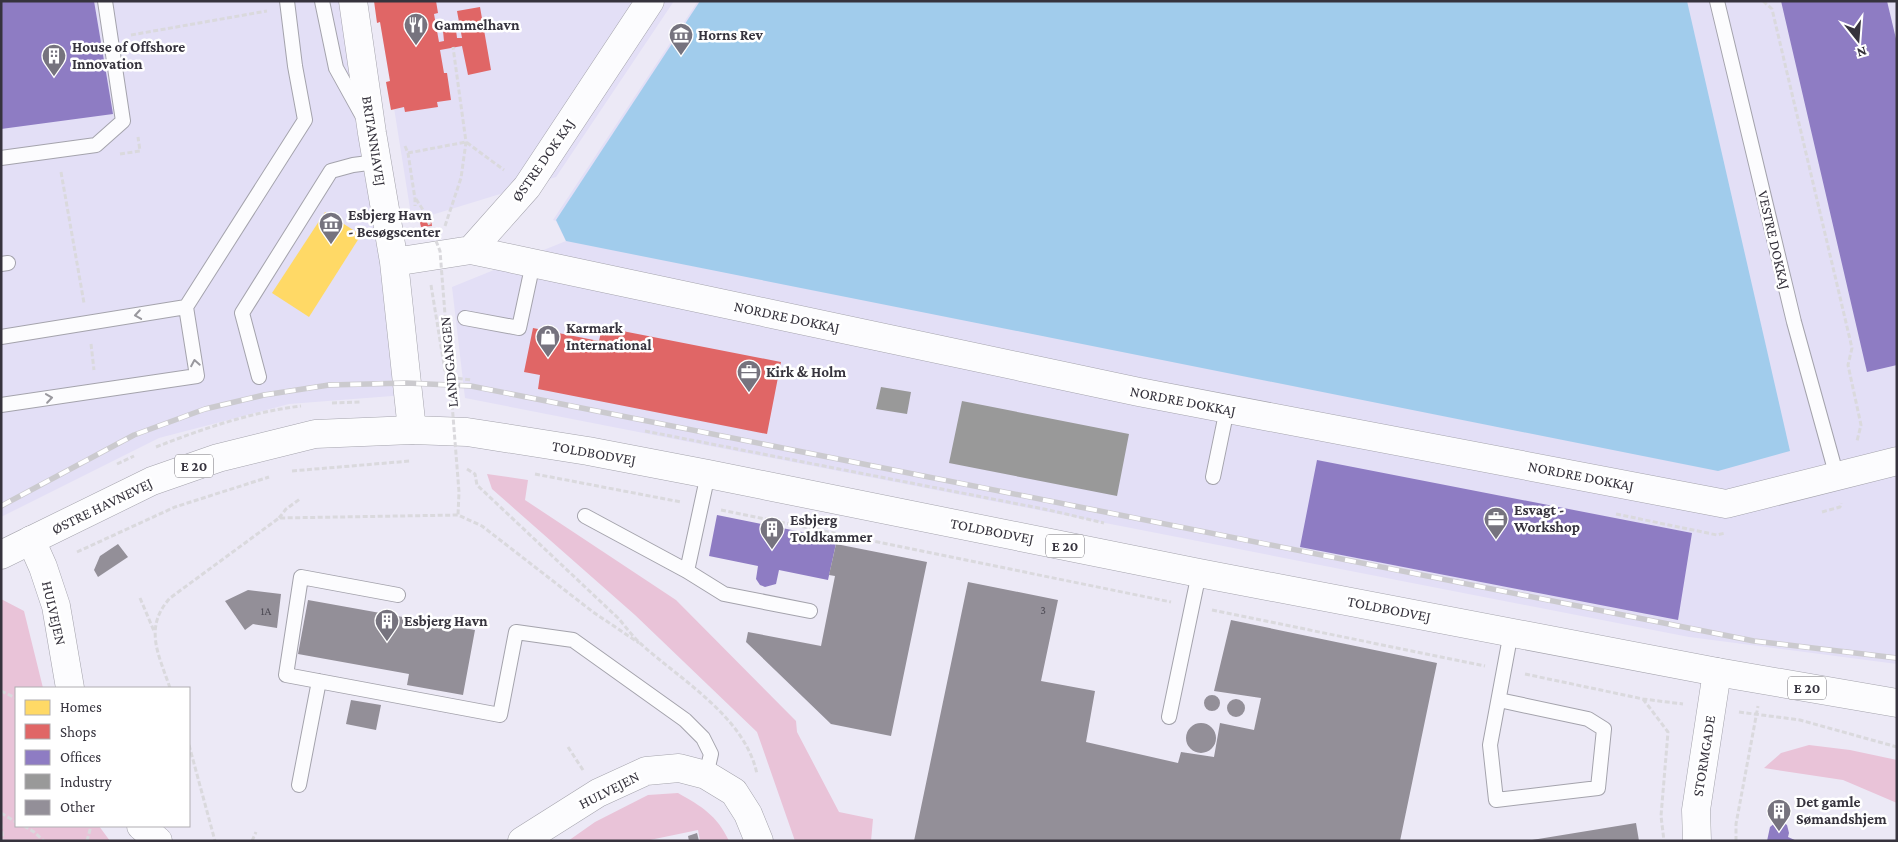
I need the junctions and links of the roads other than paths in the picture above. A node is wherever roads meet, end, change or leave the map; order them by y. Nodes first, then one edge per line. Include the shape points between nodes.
1 (105, 1) edge
2 (322, 1) edge
3 (353, 1) edge
4 (650, 1) edge
5 (1717, 1) edge
6 (288, 8) edge
7 (372, 133) junction
8 (1, 158) edge
9 (376, 162) junction
10 (471, 250) junction
11 (394, 262) junction
12 (533, 263) junction
13 (186, 307) junction
14 (465, 318) dead end
15 (1, 337) edge
16 (259, 376) dead end
17 (1, 405) edge
18 (1227, 409) junction
19 (412, 430) junction
20 (1897, 461) edge
21 (708, 474) junction
22 (1843, 475) junction
23 (1214, 477) dead end
24 (585, 516) dead end
25 (31, 540) junction
26 (1, 555) edge
27 (687, 571) junction
28 (1199, 573) junction
29 (398, 595) dead end
30 (810, 612) dead end
31 (1510, 632) junction
32 (1717, 672) junction
33 (318, 681) junction
34 (70, 687) edge
35 (1499, 700) junction
36 (1897, 703) edge
37 (1169, 717) dead end
38 (706, 775) junction
39 (299, 785) dead end
40 (142, 827) edge
41 (158, 841) edge
42 (522, 841) edge
43 (759, 841) edge
44 (1698, 841) edge

1 - 8 lane via 123,121 96,145
2 - 7 lane via 336,68
3 - 7 street, BRITANNIAVEJ
4 - 10 street, ØSTRE DOK KAJ via 527,187
5 - 22 lane, VESTRE DOKKAJ via 1794,322
6 - 13 lane via 305,120
7 - 9 street, BRITANNIAVEJ
9 - 11 street, BRITANNIAVEJ
9 - 16 lane via 331,171 242,313
10 - 11 street
10 - 12 street, NORDRE DOKKAJ
11 - 19 street, BRITANNIAVEJ
12 - 14 lane via 519,328
12 - 18 street, NORDRE DOKKAJ
13 -> 15 lane
17 -> 13 lane via 197,376
18 - 22 street, NORDRE DOKKAJ via 1726,504
18 - 23 lane
19 - 21 street, TOLDBODVEJ / E 20 via 467,432
19 - 25 street, ØSTRE HAVNEVEJ / E 20 via 315,434 218,458 152,481
20 - 22 street, NORDRE DOKKAJ
21 - 27 lane
21 - 28 street, TOLDBODVEJ / E 20
24 - 27 lane
25 - 26 street, ØSTRE HAVNEVEJ / E 20
25 - 34 street, HULVEJEN via 56,606
27 - 30 lane via 724,594
28 - 31 street, TOLDBODVEJ / E 20
28 - 37 lane
29 - 33 lane via 301,577 286,675
31 - 32 street, TOLDBODVEJ / E 20
31 - 35 lane
32 - 36 street, E 20
32 - 44 street, STORMGADE via 1696,810
33 - 38 lane via 500,715 516,632 573,640 703,738 710,754
33 - 39 lane
35 - 35 lane via 1490,744 1496,800 1598,788 1604,728 1588,719
38 - 42 street, HULVEJEN via 679,768 646,771 598,793
38 - 43 street, HULVEJEN via 734,792
40 - 41 street

